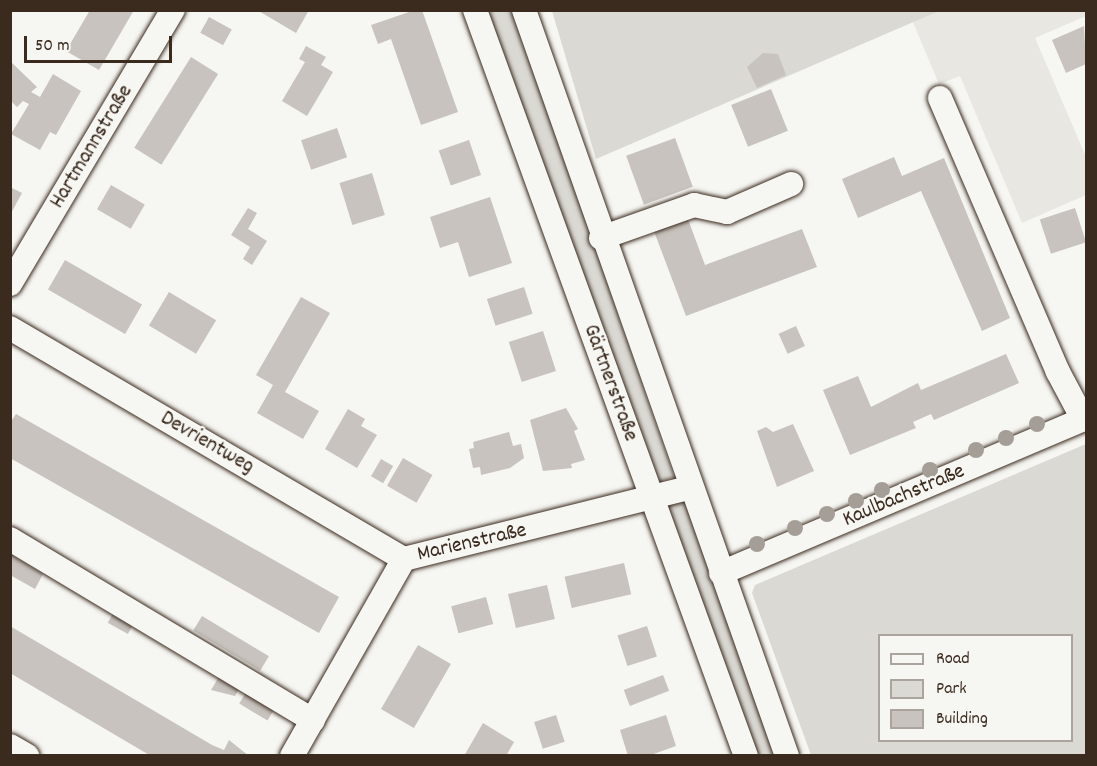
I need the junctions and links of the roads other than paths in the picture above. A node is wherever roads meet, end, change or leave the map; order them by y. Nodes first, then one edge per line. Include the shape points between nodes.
1 (173, 10) edge
2 (475, 10) edge
3 (524, 10) edge
4 (940, 98) dead end
5 (791, 184) dead end
6 (601, 238) junction
7 (10, 284) edge
8 (13, 335) edge
9 (1085, 419) edge
10 (689, 488) junction
11 (651, 500) junction
12 (10, 539) edge
13 (404, 559) junction
14 (721, 573) junction
15 (313, 720) junction
16 (10, 746) edge
17 (27, 756) edge
18 (292, 756) edge
19 (746, 756) edge
20 (787, 756) edge

1 - 7 street, Hartmannstraße
2 - 11 street, Gärtnerstraße
3 - 6 street, Gärtnerstraße
4 - 9 street via 1058,372
5 - 6 street via 727,212 694,205
6 - 10 street, Gärtnerstraße
8 - 13 street, Devrientweg
9 - 14 street, Kaulbachstraße
10 - 11 street, Marienstraße
10 - 14 street, Gärtnerstraße
11 - 13 street, Marienstraße
11 - 19 street, Gärtnerstraße
12 - 15 street
13 - 15 street, Marienstraße
14 - 20 street, Gärtnerstraße
15 - 18 street, Marienstraße
16 - 17 street

